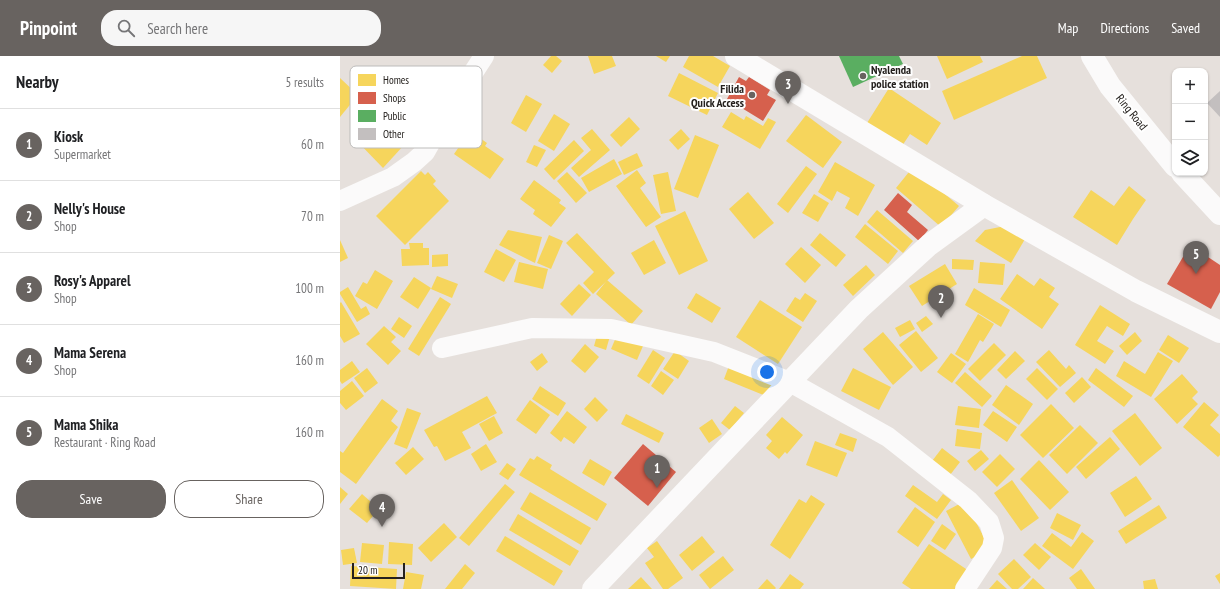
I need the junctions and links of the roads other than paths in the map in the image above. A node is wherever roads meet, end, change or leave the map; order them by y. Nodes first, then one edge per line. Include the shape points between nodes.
1 (484, 56) edge
2 (736, 56) edge
3 (1092, 56) edge
4 (478, 66) edge
5 (427, 148) edge
6 (1172, 162) edge
7 (1185, 176) edge
8 (340, 201) edge
9 (984, 205) junction
10 (1220, 214) edge
11 (1220, 332) edge
12 (442, 348) dead end
13 (790, 382) junction
14 (592, 589) edge
15 (964, 589) edge

1 - 4 street
2 - 9 street
3 - 6 street, Ring Road via 1110,86
5 - 8 street via 414,162 393,177
7 - 10 street
9 - 11 street via 1136,291
9 - 13 street via 929,245 859,309
12 - 13 street via 532,328 611,329 714,352
13 - 14 street
13 - 15 street via 888,437 968,500 989,522 994,538 992,548

